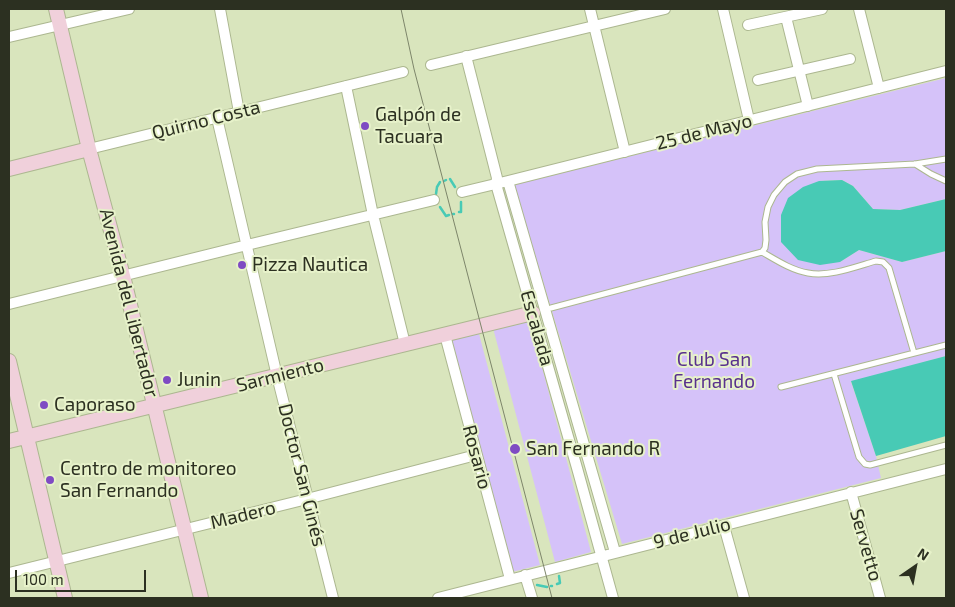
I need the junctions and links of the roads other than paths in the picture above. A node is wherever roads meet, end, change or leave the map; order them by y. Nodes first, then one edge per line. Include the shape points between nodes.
1 (56, 9) edge
2 (129, 9) edge
3 (220, 9) edge
4 (590, 9) edge
5 (665, 9) edge
6 (723, 9) edge
7 (822, 9) edge
8 (859, 9) edge
9 (786, 17) junction
10 (59, 25) junction
11 (594, 25) junction
12 (748, 25) dead end
13 (9, 37) edge
14 (466, 56) junction
15 (850, 59) dead end
16 (431, 65) dead end
17 (799, 70) junction
18 (946, 71) edge
19 (402, 72) dead end
20 (758, 80) dead end
21 (346, 86) junction
22 (879, 88) junction
23 (808, 106) junction
24 (239, 112) junction
25 (217, 118) junction
26 (749, 120) junction
27 (89, 149) junction
28 (625, 152) junction
29 (946, 159) edge
30 (915, 164) junction
31 (9, 170) edge
32 (946, 181) edge
33 (508, 182) junction
34 (496, 184) junction
35 (462, 192) dead end
36 (434, 200) dead end
37 (373, 215) junction
38 (247, 245) junction
39 (762, 252) junction
40 (123, 276) junction
41 (9, 304) edge
42 (543, 310) junction
43 (444, 335) junction
44 (404, 344) junction
45 (946, 345) edge
46 (914, 353) junction
47 (9, 361) edge
48 (834, 374) junction
49 (277, 376) junction
50 (781, 387) dead end
51 (154, 405) junction
52 (27, 436) junction
53 (9, 441) edge
54 (946, 446) edge
55 (476, 455) junction
56 (946, 469) edge
57 (851, 492) junction
58 (307, 499) junction
59 (724, 526) junction
60 (184, 529) junction
61 (615, 552) junction
62 (601, 557) junction
63 (56, 561) junction
64 (9, 573) edge
65 (525, 575) junction
66 (510, 579) junction
67 (65, 598) edge
68 (201, 598) edge
69 (333, 598) edge
70 (438, 598) edge
71 (532, 598) edge
72 (613, 598) edge
73 (744, 598) edge
74 (880, 598) edge

1 - 10 main road, Avenida del Libertador
2 - 10 street
3 - 24 street
4 - 11 street
5 - 11 street
6 - 26 street
7 - 9 street
8 - 22 street
9 - 12 street
9 - 17 street
10 - 13 street
10 - 27 main road, Avenida del Libertador
11 - 14 street
11 - 28 street
14 - 16 street
14 - 34 street, Escalada
15 - 17 street
17 - 20 street
17 - 23 street
18 - 22 street, 25 de Mayo
19 - 21 street, Quirno Costa
21 - 24 street, Quirno Costa
21 - 37 street
22 - 23 street, 25 de Mayo
23 - 26 street, 25 de Mayo
24 - 25 street, Quirno Costa
25 - 27 street, Quirno Costa
25 - 38 street, Doctor San Ginés
26 - 28 street, 25 de Mayo
27 - 31 main road, Quirno Costa
27 - 40 main road, Avenida del Libertador
28 - 33 street, 25 de Mayo
29 - 30 lane
30 - 32 lane
30 - 39 lane via 818,169 797,174 785,182 768,207
33 - 34 street, 25 de Mayo
33 - 42 street, Escalada
34 - 35 street, 25 de Mayo
34 - 42 street, Escalada
36 - 37 street
37 - 38 street
37 - 44 street
38 - 40 street
38 - 49 street, Doctor San Ginés
39 - 42 lane
39 - 46 lane via 807,273 820,274 883,262 889,268
40 - 41 street
40 - 51 main road, Avenida del Libertador
42 - 43 main road, Sarmiento
42 - 61 street, Escalada
42 - 62 street, Escalada via 575,459
43 - 44 main road, Sarmiento
43 - 55 street, Rosario
44 - 49 main road, Sarmiento
45 - 46 lane
46 - 48 lane
47 - 52 main road
48 - 50 lane
48 - 54 lane via 859,457 864,464
49 - 51 main road, Sarmiento
49 - 58 street, Doctor San Ginés
51 - 52 main road, Sarmiento
51 - 60 main road, Avenida del Libertador
52 - 53 main road, Sarmiento
52 - 63 main road
55 - 58 street, Madero
55 - 66 street, Rosario
56 - 57 street, 9 de Julio
57 - 59 street, 9 de Julio
57 - 74 street, Servetto
58 - 60 street, Madero
58 - 69 street, Doctor San Ginés
59 - 61 street, 9 de Julio
59 - 73 street
60 - 63 street, Madero
60 - 68 main road, Avenida del Libertador
61 - 62 street, 9 de Julio
62 - 65 street, 9 de Julio
62 - 72 street, Escalada
63 - 64 street, Madero
63 - 67 main road
65 - 66 street, 9 de Julio
65 - 71 street
66 - 70 street, 9 de Julio

